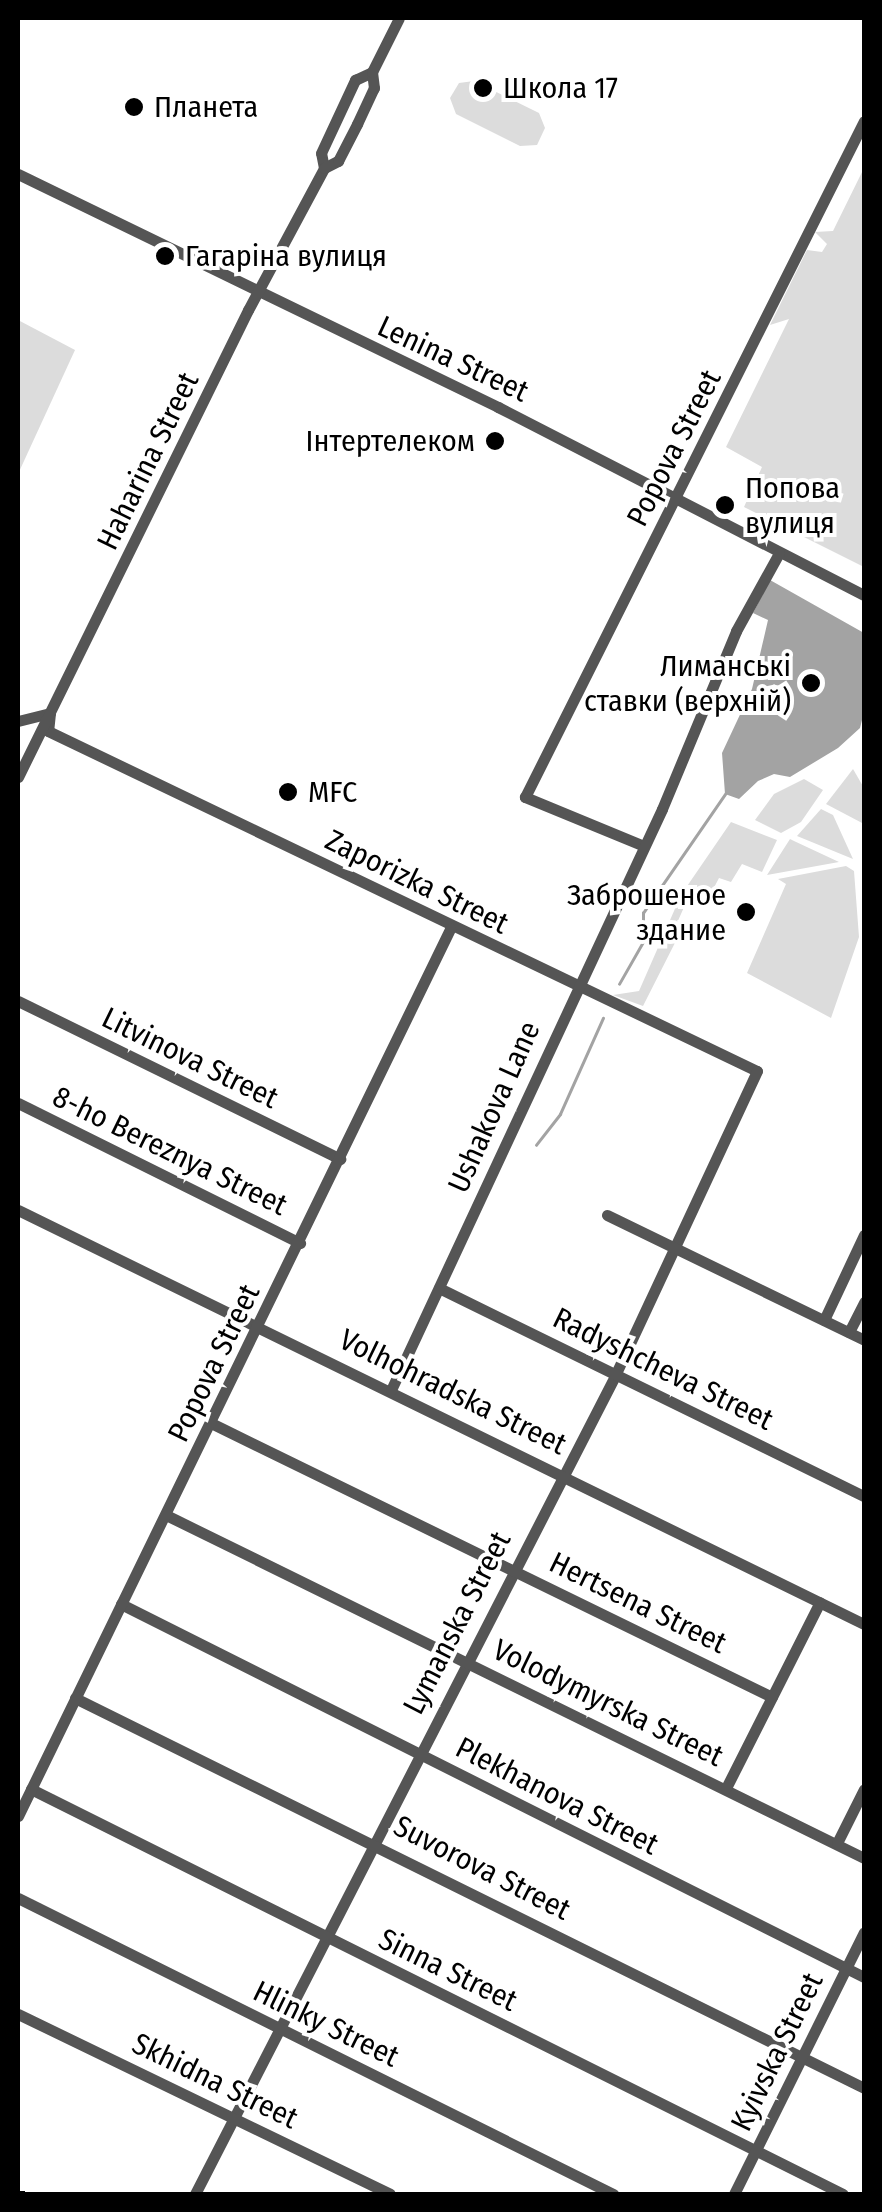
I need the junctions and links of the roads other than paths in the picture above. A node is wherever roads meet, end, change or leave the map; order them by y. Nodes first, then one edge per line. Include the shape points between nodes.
1 (399, 18) edge
2 (372, 72) junction
3 (864, 121) edge
4 (324, 168) junction
5 (18, 174) edge
6 (259, 292) junction
7 (676, 498) junction
8 (779, 554) junction
9 (864, 596) edge
10 (50, 713) junction
11 (18, 721) edge
12 (18, 777) edge
13 (644, 846) junction
14 (450, 929) junction
15 (577, 985) junction
16 (18, 1001) edge
17 (757, 1071) joint
18 (18, 1103) edge
19 (340, 1159) junction
20 (18, 1210) edge
21 (607, 1216) dead end
22 (864, 1234) edge
23 (300, 1243) junction
24 (677, 1249) junction
25 (439, 1288) junction
26 (864, 1302) edge
27 (824, 1320) junction
28 (262, 1326) junction
29 (849, 1332) junction
30 (864, 1340) edge
31 (616, 1374) junction
32 (390, 1390) junction
33 (213, 1424) junction
34 (561, 1473) junction
35 (864, 1496) edge
36 (166, 1515) junction
37 (511, 1569) junction
38 (820, 1602) junction
39 (121, 1604) junction
40 (864, 1624) edge
41 (466, 1661) junction
42 (772, 1697) junction
43 (74, 1698) junction
44 (418, 1754) junction
45 (726, 1788) junction
46 (31, 1789) junction
47 (864, 1789) edge
48 (18, 1816) edge
49 (375, 1842) junction
50 (837, 1843) junction
51 (864, 1858) edge
52 (18, 1898) edge
53 (864, 1932) edge
54 (328, 1938) junction
55 (846, 1968) junction
56 (864, 1977) edge
57 (18, 2014) edge
58 (280, 2030) junction
59 (802, 2057) junction
60 (864, 2088) edge
61 (236, 2118) junction
62 (756, 2151) junction
63 (195, 2194) edge
64 (390, 2194) edge
65 (613, 2194) edge
66 (734, 2194) edge
67 (843, 2194) edge

1 - 2 street, Haharina Street
2 - 4 street, Haharina Street via 374,88 357,124 338,161
2 - 4 street, Haharina Street via 355,80 321,153
3 - 7 street, Popova Street
4 - 6 street, Haharina Street
5 - 6 street, Lenina Street
6 - 7 street, Lenina Street
6 - 10 street, Haharina Street
7 - 8 street, Lenina Street
7 - 13 street, Popova Street via 525,797
8 - 9 street, Lenina Street
8 - 13 street, Ushakova Lane
10 - 11 street
10 - 12 street, Haharina Street
10 - 14 street, Zaporizka Street via 48,731
13 - 15 street, Ushakova Lane
14 - 15 street, Zaporizka Street
14 - 19 street, Popova Street
15 - 17 street, Zaporizka Street
15 - 25 street, Ushakova Lane
16 - 19 street, Litvinova Street
17 - 24 street, Lymanska Street
18 - 23 street, 8-ho Bereznya Street
19 - 23 street, Popova Street
20 - 28 street, Volhohradska Street
21 - 24 street
22 - 27 street
23 - 28 street, Popova Street
24 - 27 street
24 - 31 street, Lymanska Street
25 - 31 street, Radyshcheva Street
25 - 32 street, Ushakova Lane
26 - 29 street
27 - 29 street
28 - 32 street, Volhohradska Street
28 - 33 street, Popova Street
29 - 30 street
31 - 34 street, Lymanska Street
31 - 35 street, Radyshcheva Street
32 - 34 street, Volhohradska Street
33 - 36 street, Popova Street
33 - 37 street, Hertsena Street
34 - 37 street, Lymanska Street
34 - 38 street, Volhohradska Street
36 - 39 street, Popova Street
36 - 41 street, Volodymyrska Street
37 - 41 street, Lymanska Street
37 - 42 street, Hertsena Street
38 - 40 street, Volhohradska Street
38 - 42 street
39 - 43 street, Popova Street
39 - 44 street, Plekhanova Street
41 - 44 street, Lymanska Street
41 - 45 street, Volodymyrska Street
42 - 45 street
43 - 46 street, Popova Street
43 - 49 street, Suvorova Street
44 - 49 street, Lymanska Street
44 - 55 street, Plekhanova Street
45 - 50 street, Volodymyrska Street
46 - 48 street, Popova Street
46 - 54 street, Sinna Street
47 - 50 street
49 - 54 street, Lymanska Street
49 - 59 street, Suvorova Street
50 - 51 street, Volodymyrska Street
52 - 58 street, Hlinky Street
53 - 55 street, Kyivska Street
54 - 58 street, Lymanska Street
54 - 62 street, Sinna Street
55 - 56 street, Plekhanova Street
55 - 59 street, Kyivska Street
57 - 61 street, Skhidna Street
58 - 61 street, Lymanska Street
58 - 65 street, Hlinky Street
59 - 60 street, Suvorova Street
59 - 62 street, Kyivska Street
61 - 63 street, Lymanska Street
61 - 64 street, Skhidna Street
62 - 66 street, Kyivska Street
62 - 67 street, Sinna Street

